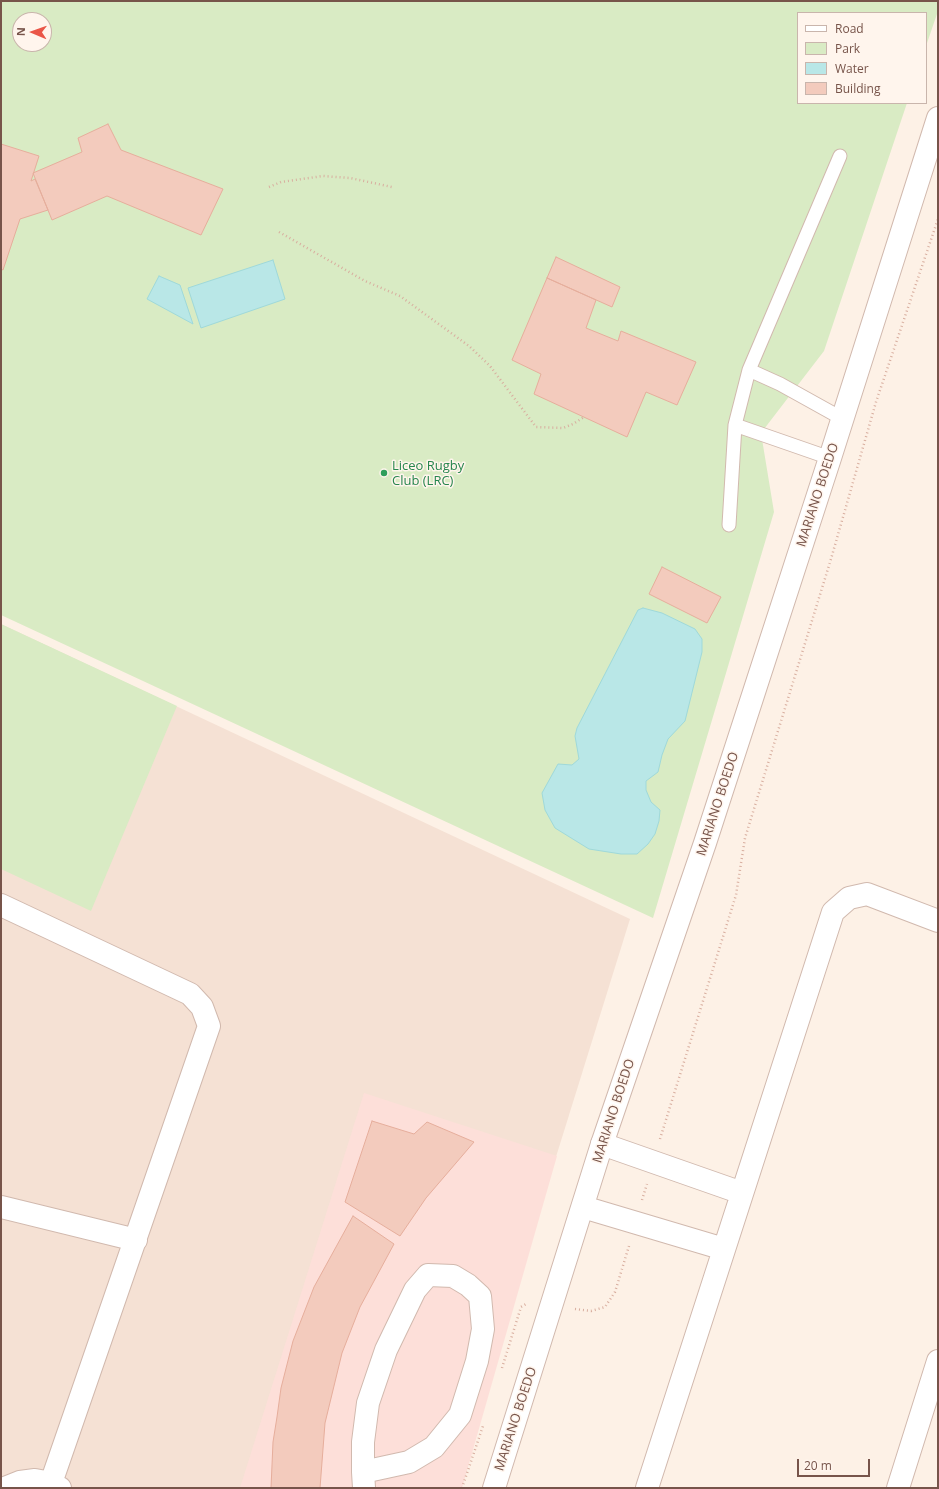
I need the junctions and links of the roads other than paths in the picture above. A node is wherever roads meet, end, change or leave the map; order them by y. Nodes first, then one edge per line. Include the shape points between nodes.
1 (938, 118) edge
2 (840, 156) dead end
3 (750, 370) junction
4 (843, 419) junction
5 (735, 425) junction
6 (830, 458) junction
7 (729, 525) dead end
8 (1, 905) edge
9 (938, 921) edge
10 (602, 1144) junction
11 (742, 1193) junction
12 (583, 1206) junction
13 (1, 1207) edge
14 (136, 1240) junction
15 (724, 1249) junction
16 (938, 1361) edge
17 (363, 1480) edge
18 (56, 1486) edge
19 (4, 1488) edge
20 (494, 1488) edge
21 (647, 1488) edge
22 (898, 1488) edge

1 - 4 street, MARIANO BOEDO
2 - 3 lane
3 - 4 lane
3 - 5 lane
4 - 6 street, MARIANO BOEDO
5 - 6 lane
5 - 7 lane
6 - 10 street, MARIANO BOEDO via 705,843
8 - 14 street via 190,994 202,1008 209,1026
9 - 11 street via 867,894 849,898 833,912
10 - 11 street
10 - 12 street, MARIANO BOEDO
11 - 15 street
12 - 15 street
12 - 20 street, MARIANO BOEDO
13 - 14 street
14 - 18 street
15 - 21 street
16 - 22 street
17 - 17 street via 363,1442 368,1403 386,1350 415,1290 428,1275 453,1276 480,1296 483,1329 477,1361 460,1415 434,1447 409,1462
18 - 19 street via 35,1480

